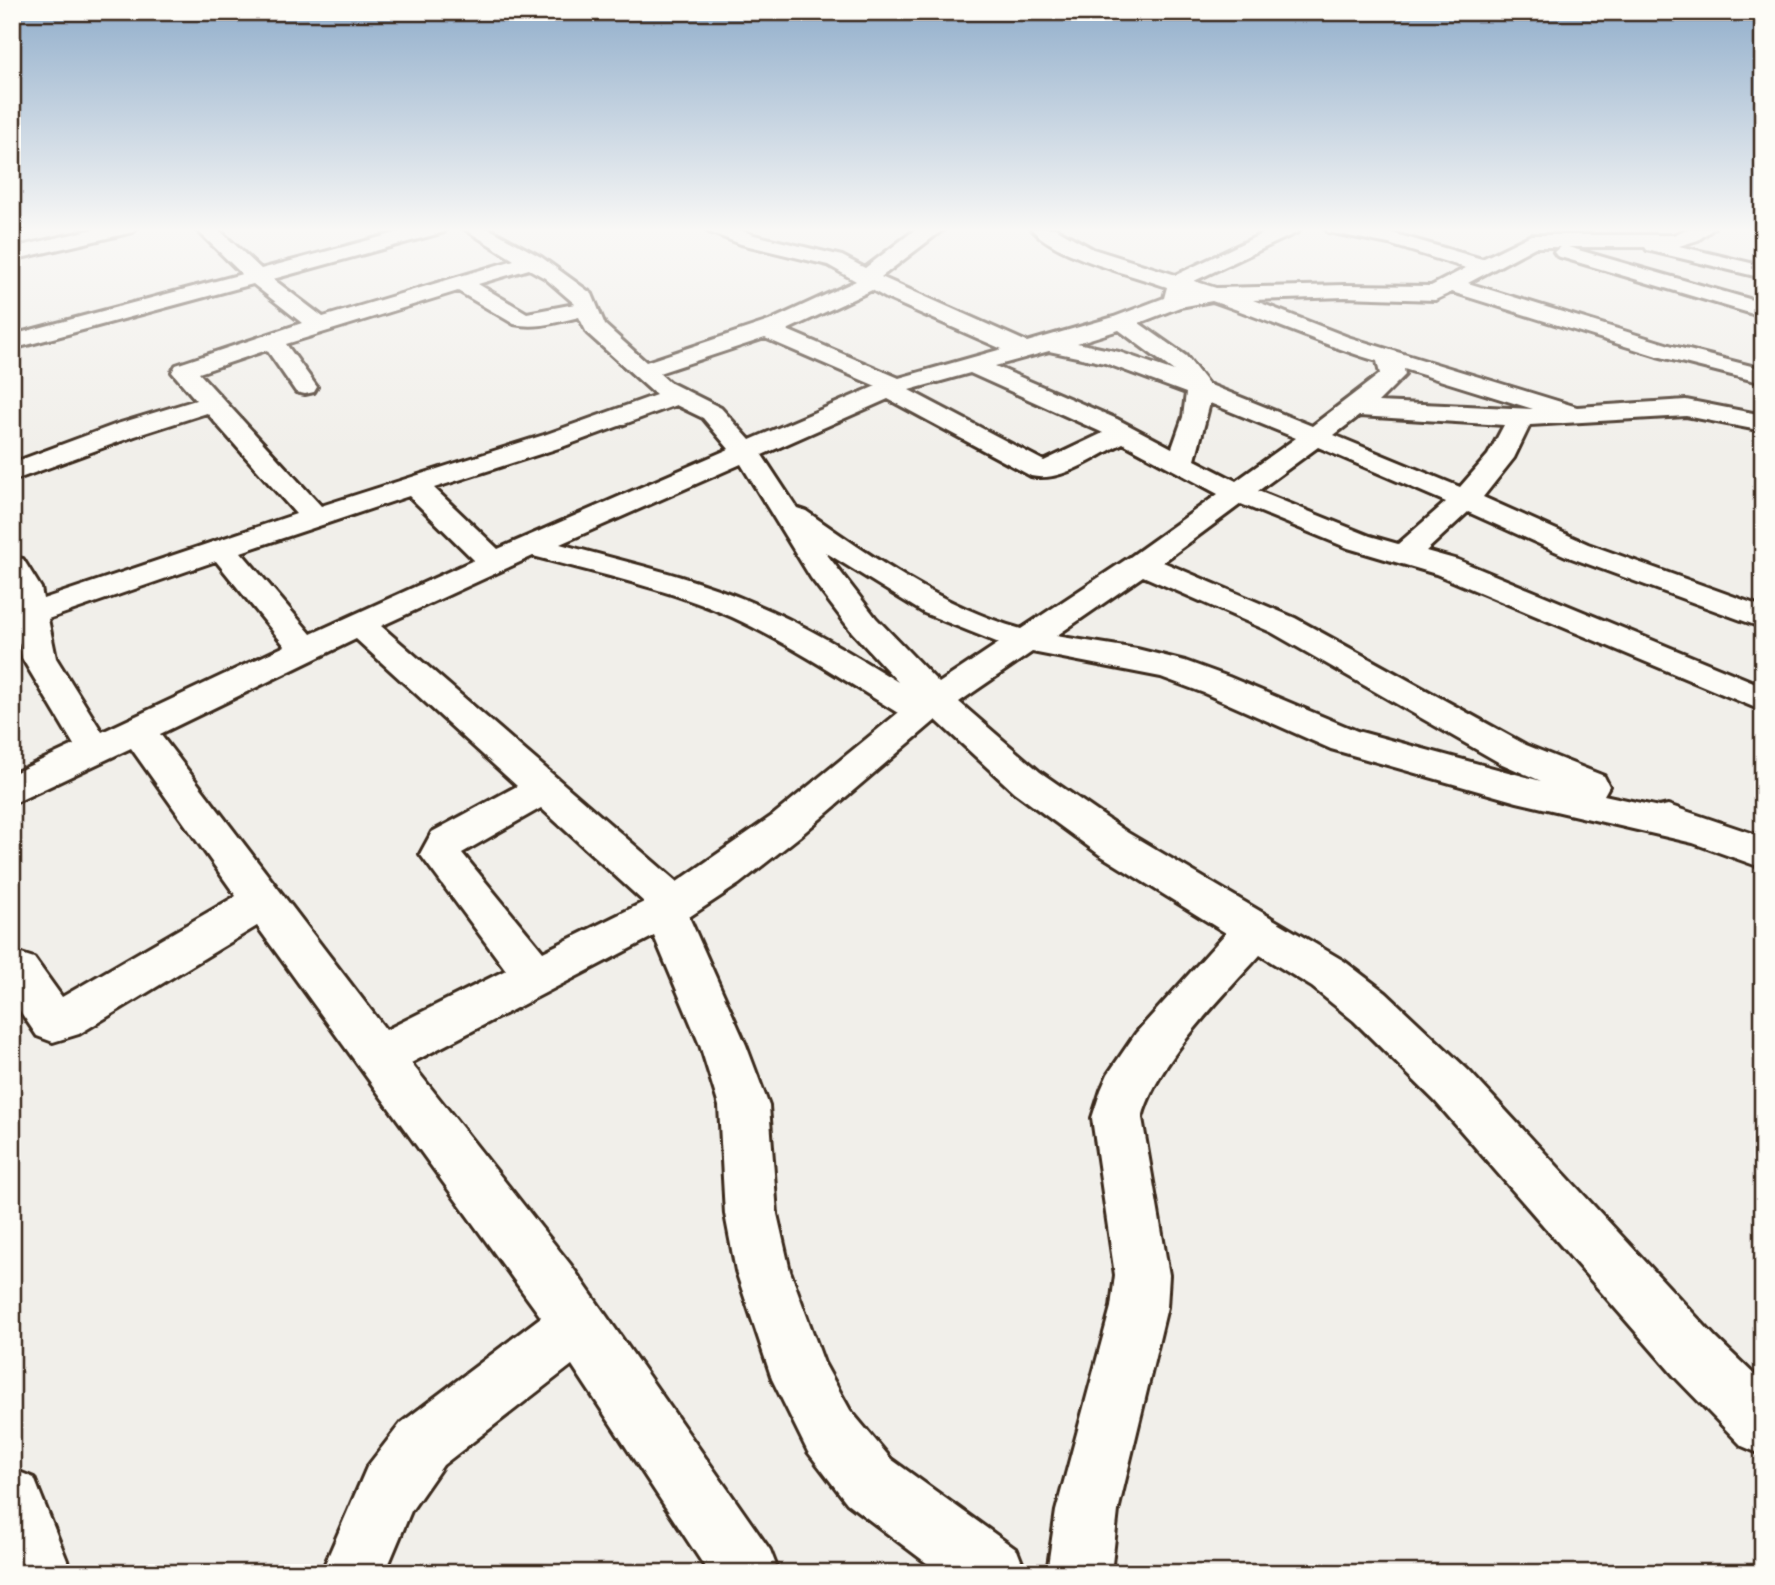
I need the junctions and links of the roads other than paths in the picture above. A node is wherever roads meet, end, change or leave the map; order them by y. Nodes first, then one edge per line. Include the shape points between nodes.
1 (160, 302) edge
2 (289, 302) edge
3 (399, 302) edge
4 (493, 302) edge
5 (585, 302) edge
6 (824, 302) edge
7 (917, 302) edge
8 (1159, 302) edge
9 (1232, 302) edge
10 (1505, 302) edge
11 (1734, 302) edge
12 (588, 308) junction
13 (1763, 310) edge
14 (1122, 322) junction
15 (319, 325) junction
16 (767, 330) junction
17 (271, 340) junction
18 (12, 342) edge
19 (1035, 347) junction
20 (1388, 357) junction
21 (970, 364) junction
22 (642, 371) junction
23 (1763, 376) edge
24 (304, 387) dead end
25 (893, 388) junction
26 (1198, 389) junction
27 (677, 396) junction
28 (211, 404) junction
29 (1355, 408) junction
30 (1574, 414) junction
31 (1520, 418) junction
32 (1763, 423) edge
33 (1123, 433) junction
34 (1317, 437) junction
35 (747, 453) junction
36 (1180, 463) junction
37 (12, 472) edge
38 (415, 486) junction
39 (1238, 493) junction
40 (1466, 500) junction
41 (779, 505) junction
42 (315, 517) junction
43 (531, 546) junction
44 (222, 549) junction
45 (1405, 554) junction
46 (494, 562) junction
47 (1141, 564) junction
48 (12, 566) edge
49 (31, 614) junction
50 (1763, 618) edge
51 (359, 624) junction
52 (1027, 641) junction
53 (306, 649) junction
54 (1763, 699) edge
55 (929, 706) junction
56 (116, 740) junction
57 (544, 789) junction
58 (12, 790) edge
59 (1692, 829) junction
60 (1763, 853) edge
61 (262, 902) junction
62 (670, 908) junction
63 (1256, 930) junction
64 (12, 968) edge
65 (537, 977) junction
66 (378, 1057) junction
67 (579, 1324) junction
68 (1763, 1425) edge
69 (12, 1500) edge
70 (40, 1573) edge
71 (353, 1573) edge
72 (747, 1573) edge
73 (995, 1573) edge
74 (1079, 1573) edge

1 - 18 street
2 - 15 street
3 - 15 street
4 - 12 street via 522,319 535,320
5 - 12 street
6 - 16 street
7 - 19 street
8 - 14 street
9 - 20 street
10 - 23 street via 1665,352
11 - 13 street
12 - 22 street via 595,328
14 - 19 street
14 - 26 street via 1173,358
15 - 17 street
16 - 22 street
16 - 25 street
17 - 24 street
17 - 28 street via 185,370
19 - 21 street
19 - 26 street via 1111,357
20 - 29 street via 1393,375
20 - 30 street
21 - 25 street
21 - 33 street
22 - 27 street
25 - 33 street via 1041,470
25 - 35 street
26 - 34 street
26 - 36 street
27 - 35 street via 712,413
27 - 38 street
28 - 37 street
28 - 42 street
29 - 31 street
29 - 34 street
30 - 31 street
30 - 32 street via 1686,408
31 - 40 street via 1513,440
33 - 36 street
34 - 39 street
34 - 40 street
35 - 41 street
35 - 43 street
36 - 39 street
38 - 42 street
38 - 46 street
39 - 45 street via 1359,542
39 - 47 street
40 - 45 street
40 - 50 street via 1577,550
41 - 52 street via 899,586 983,626
41 - 55 street via 822,571
42 - 44 street
43 - 46 street
43 - 55 street via 737,608
44 - 49 street
44 - 53 street
45 - 54 street via 1447,567
46 - 51 street
47 - 52 street
47 - 59 street via 1283,625 1513,754
48 - 49 street
49 - 56 street via 39,658
51 - 53 street
51 - 57 street
52 - 55 street
52 - 59 street via 1173,668 1343,740 1591,807
53 - 56 street
55 - 62 street via 786,826
55 - 63 street via 1093,829
56 - 58 street
56 - 61 street
57 - 62 street
57 - 65 street via 446,843 440,854
59 - 60 street
61 - 64 street via 63,1020 53,1022
61 - 66 street
62 - 65 street
62 - 73 street via 744,1106 751,1214 764,1271 801,1379 829,1431 870,1481
63 - 68 street via 1339,982 1443,1077 1696,1359
63 - 74 street via 1153,1048 1125,1090 1117,1118 1142,1275 1139,1307 1087,1511
65 - 66 street
66 - 67 street
67 - 71 street via 422,1444 388,1489
67 - 72 street
69 - 70 street

